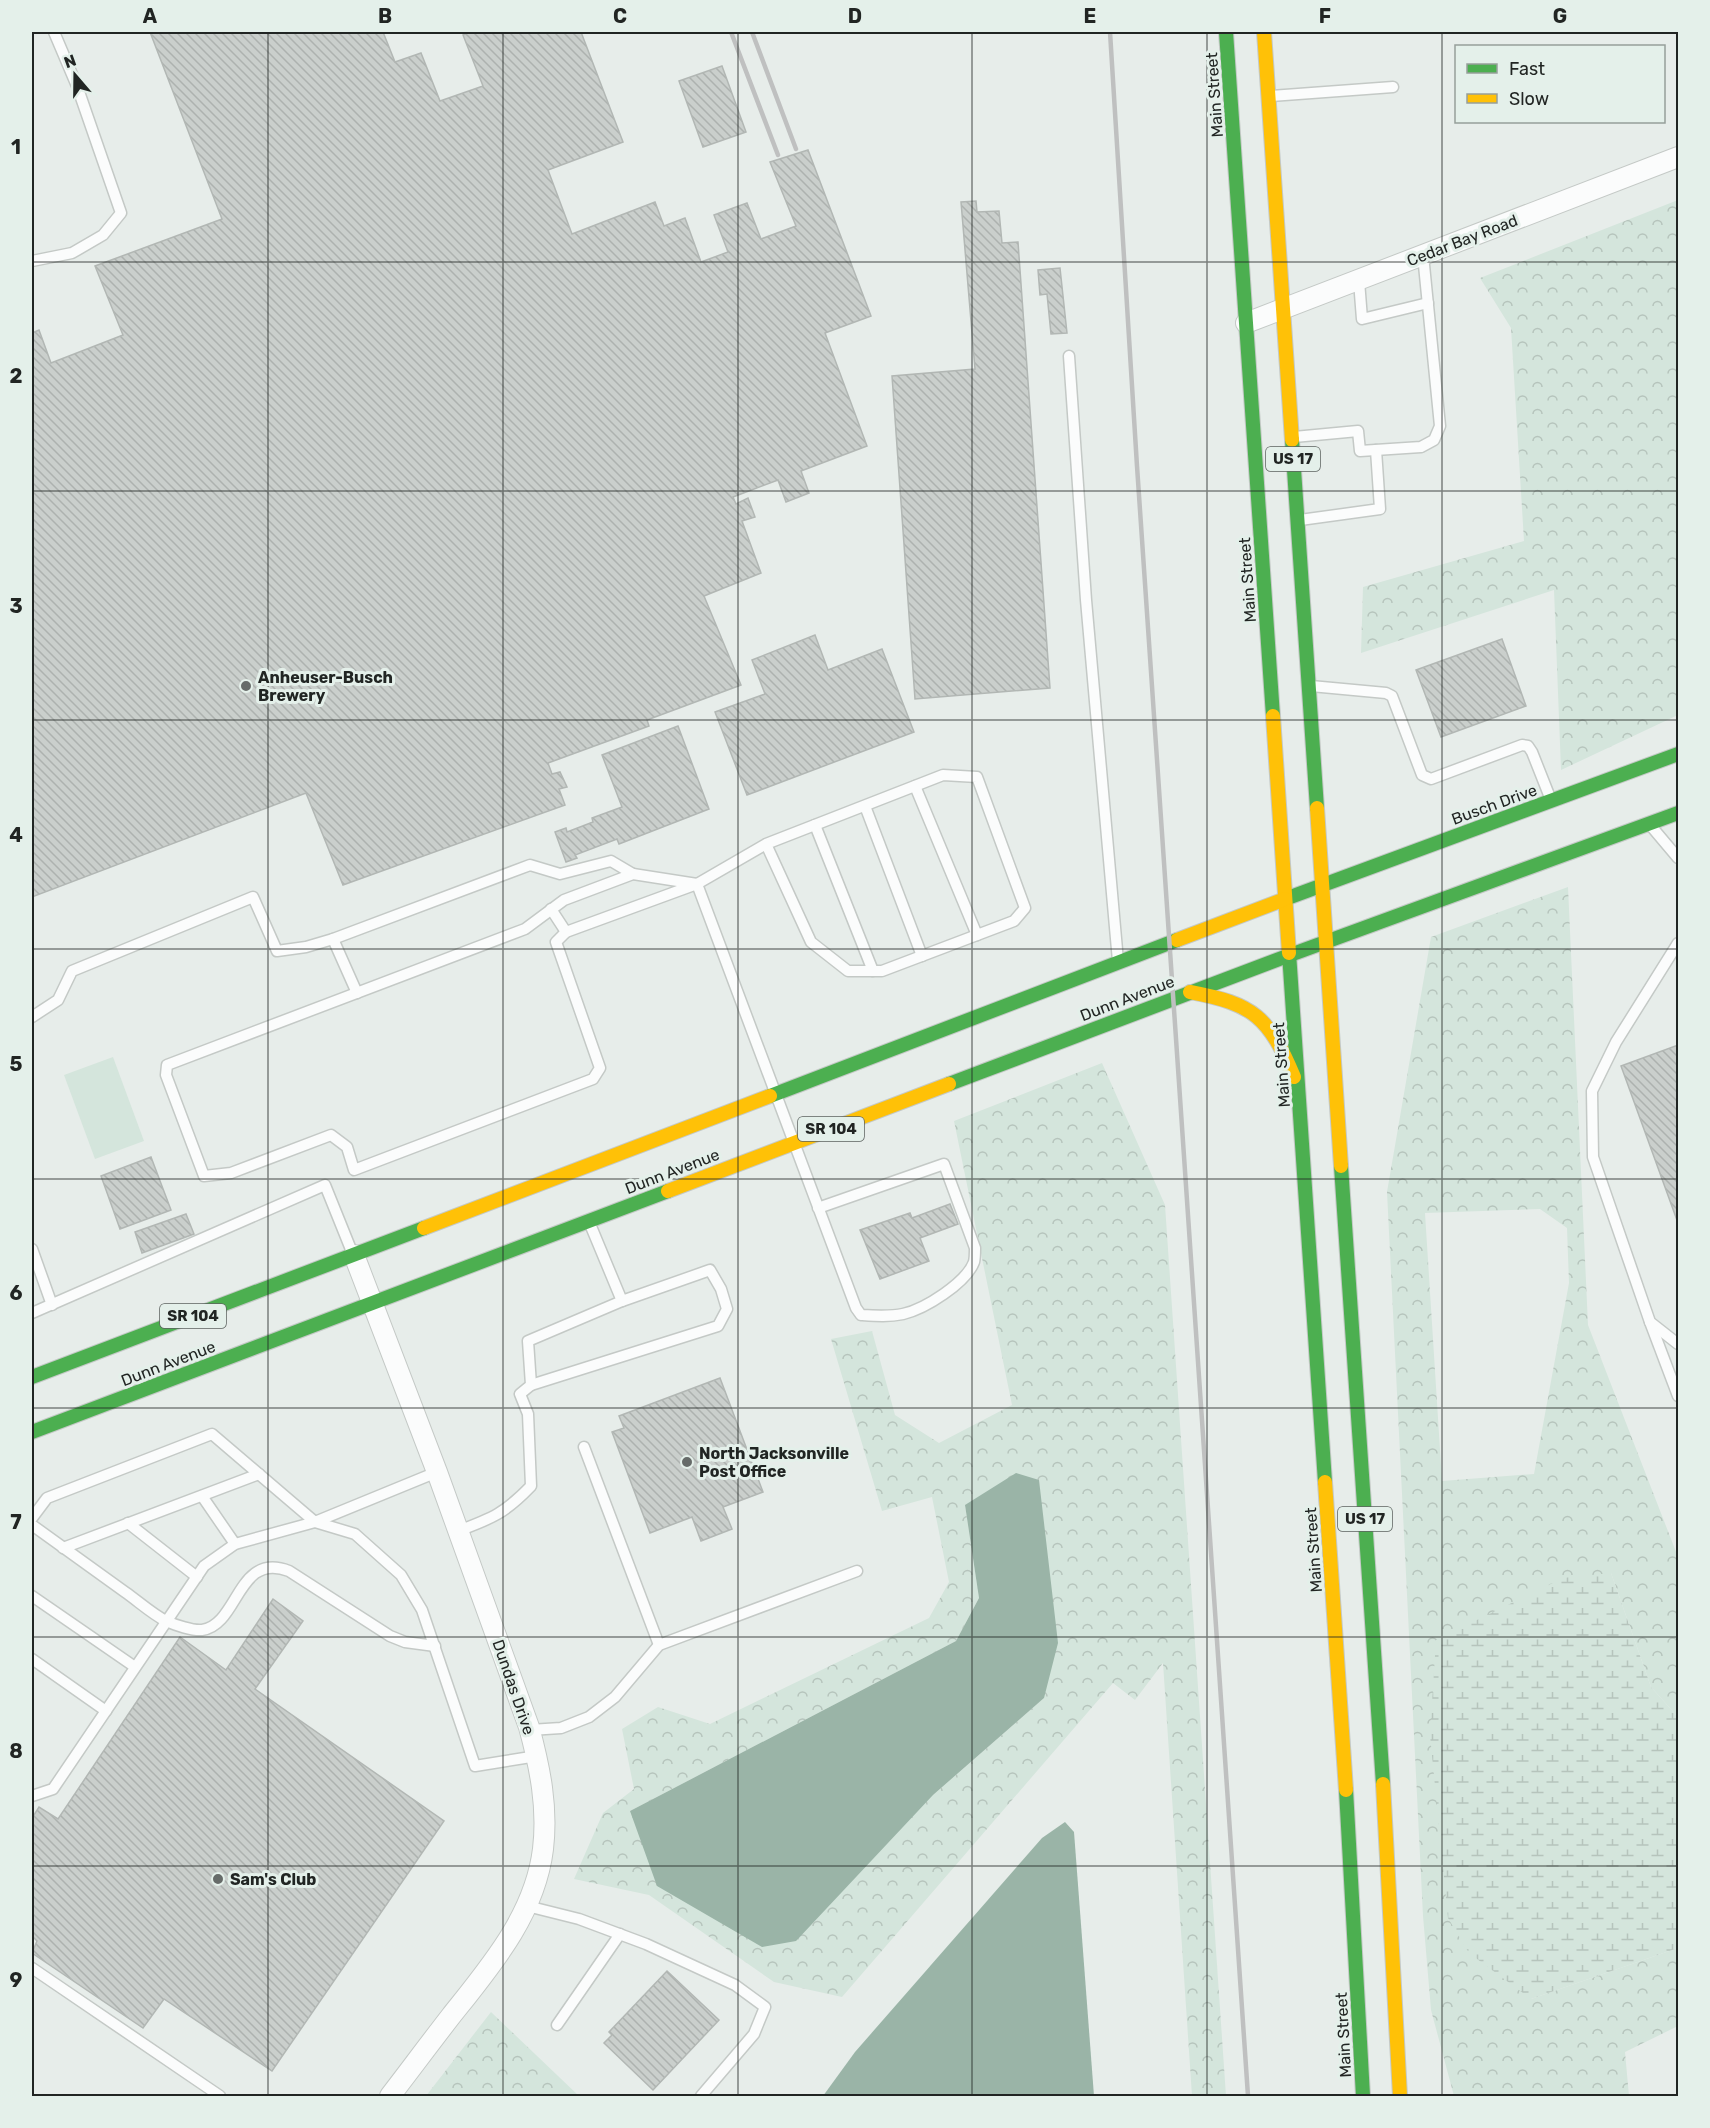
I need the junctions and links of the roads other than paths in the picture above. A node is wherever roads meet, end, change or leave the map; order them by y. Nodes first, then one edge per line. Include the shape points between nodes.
1 (54, 32) edge
2 (1226, 32) edge
3 (1264, 32) edge
4 (1393, 87) dead end
5 (1268, 96) junction
6 (1678, 157) edge
7 (1424, 255) junction
8 (32, 261) edge
9 (1359, 281) junction
10 (1428, 303) junction
11 (1283, 310) junction
12 (1246, 323) junction
13 (1069, 356) dead end
14 (1291, 437) junction
15 (1376, 450) junction
16 (1297, 520) junction
17 (1308, 685) junction
18 (1678, 754) edge
19 (915, 786) junction
20 (1551, 801) junction
21 (865, 806) junction
22 (1678, 813) edge
23 (1649, 824) junction
24 (815, 825) junction
25 (766, 844) junction
26 (1678, 858) edge
27 (633, 874) junction
28 (697, 884) junction
29 (1321, 886) junction
30 (1286, 899) junction
31 (551, 909) junction
32 (566, 932) junction
33 (977, 935) junction
34 (333, 939) junction
35 (1326, 943) junction
36 (1678, 943) edge
37 (1290, 955) junction
38 (922, 956) junction
39 (1118, 964) junction
40 (873, 971) junction
41 (1190, 992) junction
42 (357, 993) junction
43 (32, 1017) edge
44 (1299, 1091) junction
45 (775, 1095) junction
46 (792, 1143) junction
47 (818, 1208) junction
48 (589, 1221) junction
49 (32, 1249) edge
50 (354, 1255) junction
51 (622, 1301) junction
52 (372, 1303) junction
53 (52, 1305) junction
54 (32, 1314) edge
55 (1650, 1322) junction
56 (1678, 1344) edge
57 (32, 1377) edge
58 (531, 1385) junction
59 (1678, 1396) edge
60 (32, 1432) edge
61 (584, 1447) dead end
62 (436, 1472) junction
63 (259, 1474) junction
64 (202, 1496) junction
65 (32, 1518) edge
66 (315, 1522) junction
67 (128, 1523) junction
68 (32, 1525) edge
69 (458, 1531) junction
70 (235, 1544) junction
71 (63, 1548) junction
72 (857, 1571) dead end
73 (197, 1577) junction
74 (32, 1596) edge
75 (166, 1622) junction
76 (659, 1645) junction
77 (435, 1646) junction
78 (32, 1659) edge
79 (135, 1667) junction
80 (106, 1711) junction
81 (530, 1730) junction
82 (537, 1756) junction
83 (32, 1796) edge
84 (526, 1906) junction
85 (620, 1934) junction
86 (32, 1968) edge
87 (557, 2025) dead end
88 (220, 2097) edge
89 (390, 2097) edge
90 (701, 2097) edge
91 (1363, 2097) edge
92 (1400, 2097) edge

1 - 8 lane via 78,86 121,213 103,235 72,253
2 - 12 main road, Main Street / US 17
3 - 5 main road, US 17
4 - 5 lane
5 - 11 main road, US 17
6 - 7 street, Cedar Bay Road
7 - 9 street, Cedar Bay Road
7 - 10 lane
9 - 10 lane via 1362,319
9 - 11 street, Cedar Bay Road
10 - 15 lane via 1440,426 1434,440 1421,447
11 - 12 street, Cedar Bay Road
11 - 14 main road, US 17
12 - 30 main road, Main Street / US 17
13 - 39 lane
14 - 15 lane via 1358,431 1360,451
14 - 16 main road, US 17
15 - 16 lane via 1380,509
16 - 17 main road, US 17
17 - 20 lane via 1392,696 1425,778 1528,746
17 - 29 main road, US 17
18 - 20 main road, Busch Drive
19 - 21 lane
19 - 33 lane
19 - 33 lane via 943,775 976,777 1025,908 1014,921
20 - 29 main road, Busch Drive
21 - 24 lane
21 - 38 lane
22 - 23 main road
23 - 26 lane
23 - 35 main road
24 - 25 lane
24 - 40 lane
25 - 28 lane
25 - 40 lane via 811,942 848,971
27 - 28 lane
27 - 31 lane via 564,900
27 - 34 lane via 611,861 560,874 530,865
28 - 32 lane
28 - 45 lane
29 - 30 main road, SR 104
29 - 35 main road, US 17
30 - 37 main road, Main Street / US 17
30 - 39 main road, SR 104
31 - 32 lane
31 - 42 lane via 525,929
32 - 42 lane via 556,942 600,1068 593,1079 354,1170 347,1147 331,1135 231,1173 204,1176 166,1075 167,1065
33 - 38 lane
34 - 42 lane
34 - 43 lane via 276,951 253,897 72,971 57,1000
35 - 37 main road, Dunn Avenue / SR 104
35 - 92 main road, US 17
36 - 55 lane via 1616,1042 1592,1091 1593,1157
37 - 41 main road, Dunn Avenue / SR 104
37 - 44 main road, Main Street / US 17
38 - 40 lane
39 - 45 main road, SR 104
41 - 44 main road via 1223,998 1262,1018 1281,1046
41 - 46 main road, Dunn Avenue / SR 104
44 - 91 main road, Main Street / US 17
45 - 46 lane
45 - 50 main road, SR 104
46 - 47 lane
46 - 48 main road, Dunn Avenue / SR 104
47 - 47 lane via 944,1164 975,1248 974,1262 959,1282 928,1304 904,1314 861,1315
48 - 51 lane
48 - 52 main road, Dunn Avenue / SR 104
49 - 53 lane
50 - 52 street, Dundas Drive
50 - 53 lane via 325,1185
50 - 57 main road, SR 104
51 - 58 lane via 528,1341
51 - 58 lane via 710,1270 728,1309 718,1326
52 - 60 main road, Dunn Avenue / SR 104
52 - 62 street, Dundas Drive
53 - 54 lane
55 - 56 lane
55 - 59 lane
58 - 69 lane via 520,1394 528,1414 531,1486 497,1516
61 - 76 lane
62 - 66 lane
62 - 69 street, Dundas Drive
63 - 64 lane
63 - 65 lane via 212,1434 47,1498
63 - 66 lane
64 - 67 lane
64 - 70 lane
66 - 70 lane
66 - 77 lane via 355,1534 401,1575 422,1610
67 - 71 lane
67 - 73 lane
68 - 71 lane
69 - 81 street, Dundas Drive
70 - 73 lane via 204,1566
71 - 75 lane
72 - 76 lane
73 - 75 lane
74 - 79 lane
75 - 77 lane via 201,1630 211,1627 250,1578 261,1569 277,1566 390,1636
75 - 79 lane
76 - 81 lane via 615,1697 589,1717 561,1728
77 - 82 lane via 475,1766
78 - 80 lane
79 - 80 lane
80 - 83 lane via 53,1789
81 - 82 street, Dundas Drive
82 - 84 street, Dundas Drive via 544,1796 543,1851
84 - 85 lane
84 - 89 street, Dundas Drive via 498,1958
85 - 87 lane
85 - 90 lane via 735,1985 765,2007 754,2034
86 - 88 lane

